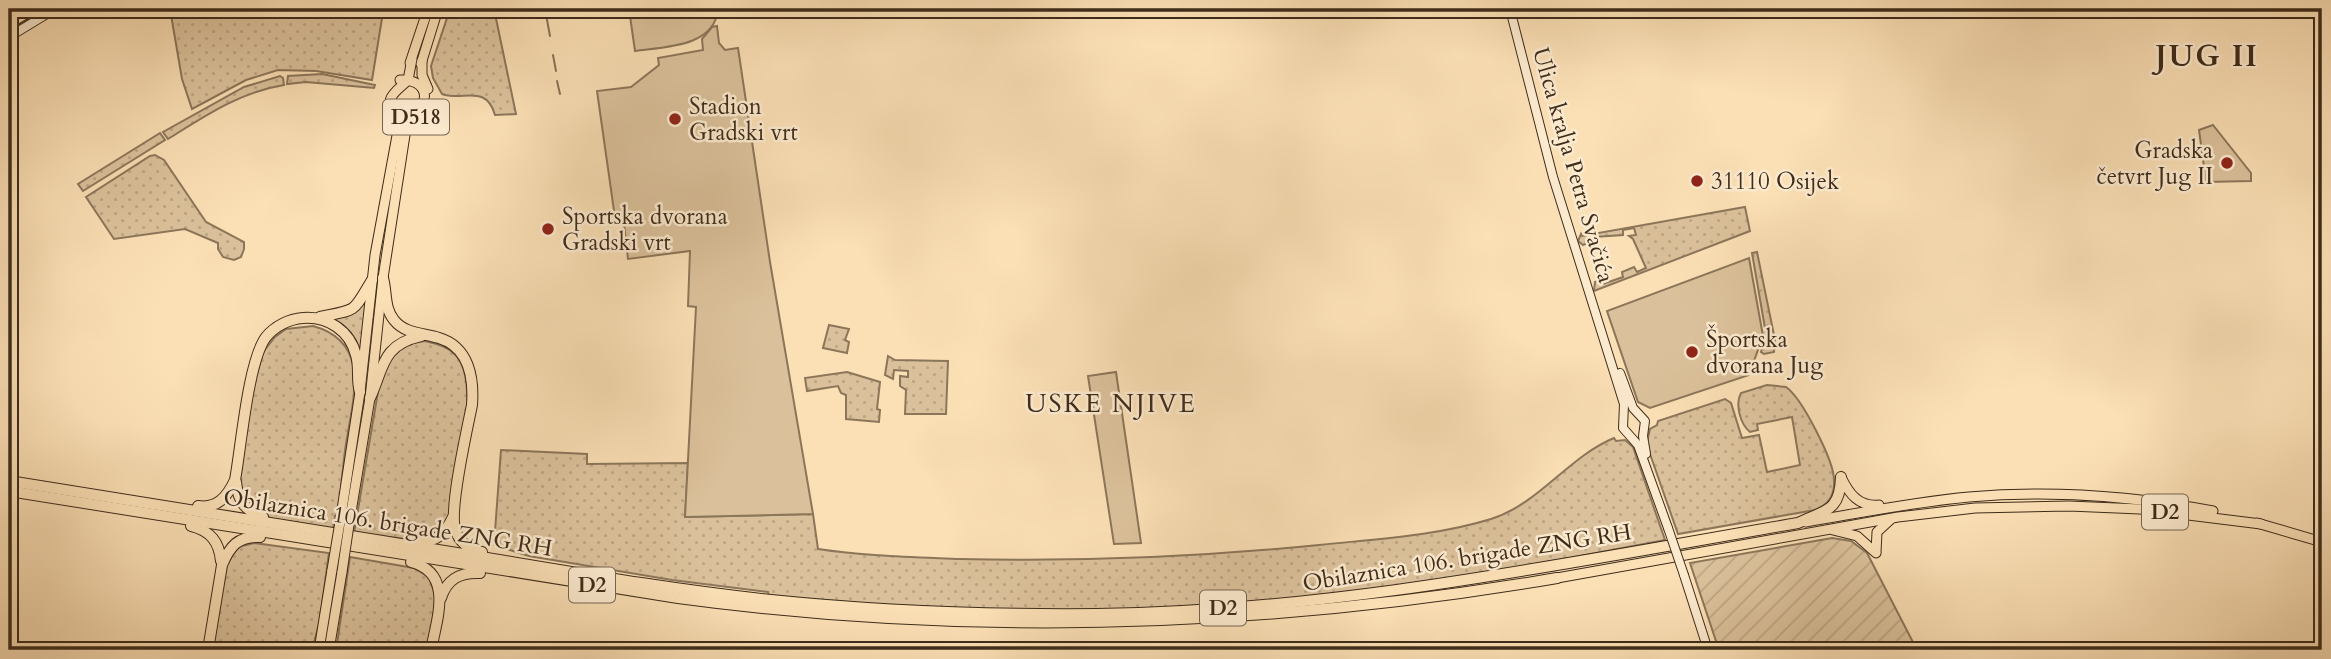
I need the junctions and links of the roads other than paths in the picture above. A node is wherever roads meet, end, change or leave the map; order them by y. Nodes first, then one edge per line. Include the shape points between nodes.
1 (55, 9) edge
2 (428, 9) edge
3 (438, 9) edge
4 (1510, 9) edge
5 (9, 37) edge
6 (417, 60) junction
7 (404, 80) junction
8 (419, 85) junction
9 (396, 114) junction
10 (411, 118) junction
11 (400, 138) junction
12 (377, 279) junction
13 (316, 318) junction
14 (1603, 332) junction
15 (425, 335) junction
16 (360, 393) junction
17 (370, 398) junction
18 (1639, 414) junction
19 (1625, 418) junction
20 (1644, 429) junction
21 (1629, 434) junction
22 (1650, 474) junction
23 (1841, 477) joint
24 (235, 480) junction
25 (9, 481) edge
26 (9, 491) edge
27 (9, 498) edge
28 (52, 498) junction
29 (1905, 505) junction
30 (170, 512) junction
31 (453, 516) junction
32 (346, 517) junction
33 (1898, 517) junction
34 (1798, 523) junction
35 (2261, 524) junction
36 (283, 530) junction
37 (1817, 530) junction
38 (2322, 542) edge
39 (391, 548) junction
40 (222, 565) junction
41 (505, 566) junction
42 (337, 571) junction
43 (1558, 578) joint
44 (439, 606) junction
45 (208, 650) edge
46 (319, 650) edge
47 (329, 650) edge
48 (431, 650) edge
49 (1708, 650) edge

1 - 5 main road
2 - 6 main road, D518
3 - 6 main road, D518
4 - 14 main road, Ulica kralja Petra Svačića via 1553,177
6 - 7 main road, D518
6 - 8 main road, D518
6 - 10 main road, D518 via 430,103 422,114
7 - 8 main road, D518
7 - 9 main road, D518 via 392,94
7 - 11 main road, D518 via 388,89 386,97
8 - 10 main road, D518 via 424,103
9 - 10 main road, D518
9 - 11 main road, D518
10 - 11 main road, D518
11 - 12 main road, D518
12 - 13 highway via 350,311
12 - 15 highway via 386,289 394,320
12 - 16 main road, D518
12 - 17 main road, D518
13 - 16 highway via 331,322 346,335 356,355
13 - 24 highway via 285,322 260,348
14 - 18 main road, Ulica kralja Petra Svačića
14 - 19 main road, Ulica kralja Petra Svačića
15 - 17 highway via 392,349 380,366
15 - 31 highway via 440,338 460,351 472,380
16 - 32 main road, D518
17 - 32 main road, D518
18 - 19 main road
18 - 20 main road
19 - 21 main road via 1623,428
20 - 21 main road
20 - 22 main road
21 - 22 main road
22 - 49 main road, bridge
23 - 29 main road via 1852,495 1864,503
23 - 34 highway via 1835,504
24 - 30 highway via 218,503
24 - 36 highway via 245,508
25 - 30 highway, Obilaznica 106. brigade ZNG RH / D2
26 - 28 highway, Obilaznica 106. brigade ZNG RH / D2
27 - 28 highway
28 - 30 highway, Obilaznica 106. brigade ZNG RH / D2
29 - 34 main road, Obilaznica 106. brigade ZNG RH / D2
29 - 35 main road, Obilaznica 106. brigade ZNG RH / D2 via 1993,495 2100,498 2190,507
30 - 36 highway, Obilaznica 106. brigade ZNG RH / D2
30 - 40 highway via 218,543
31 - 39 highway via 434,540
31 - 41 highway via 466,546
32 - 42 main road, D518, bridge
33 - 35 main road, Obilaznica 106. brigade ZNG RH / D2 via 2069,506
33 - 37 main road, Obilaznica 106. brigade ZNG RH / D2
33 - 37 main road via 1877,532 1877,554 1851,533
34 - 41 highway, Obilaznica 106. brigade ZNG RH / D2 via 1378,594 1114,614 930,612 823,605
35 - 38 main road, Obilaznica 106. brigade ZNG RH / D2
36 - 39 highway, Obilaznica 106. brigade ZNG RH / D2
36 - 40 highway via 243,538 230,548
37 - 43 main road, Obilaznica 106. brigade ZNG RH / D2
39 - 41 highway, Obilaznica 106. brigade ZNG RH / D2
39 - 44 highway via 401,559 432,573 438,584
40 - 45 highway
41 - 43 highway, Obilaznica 106. brigade ZNG RH / D2 via 678,598 788,612 1017,624 1298,613
41 - 44 highway via 457,576 447,585
42 - 46 main road, D518
42 - 47 main road, D518
44 - 48 highway

